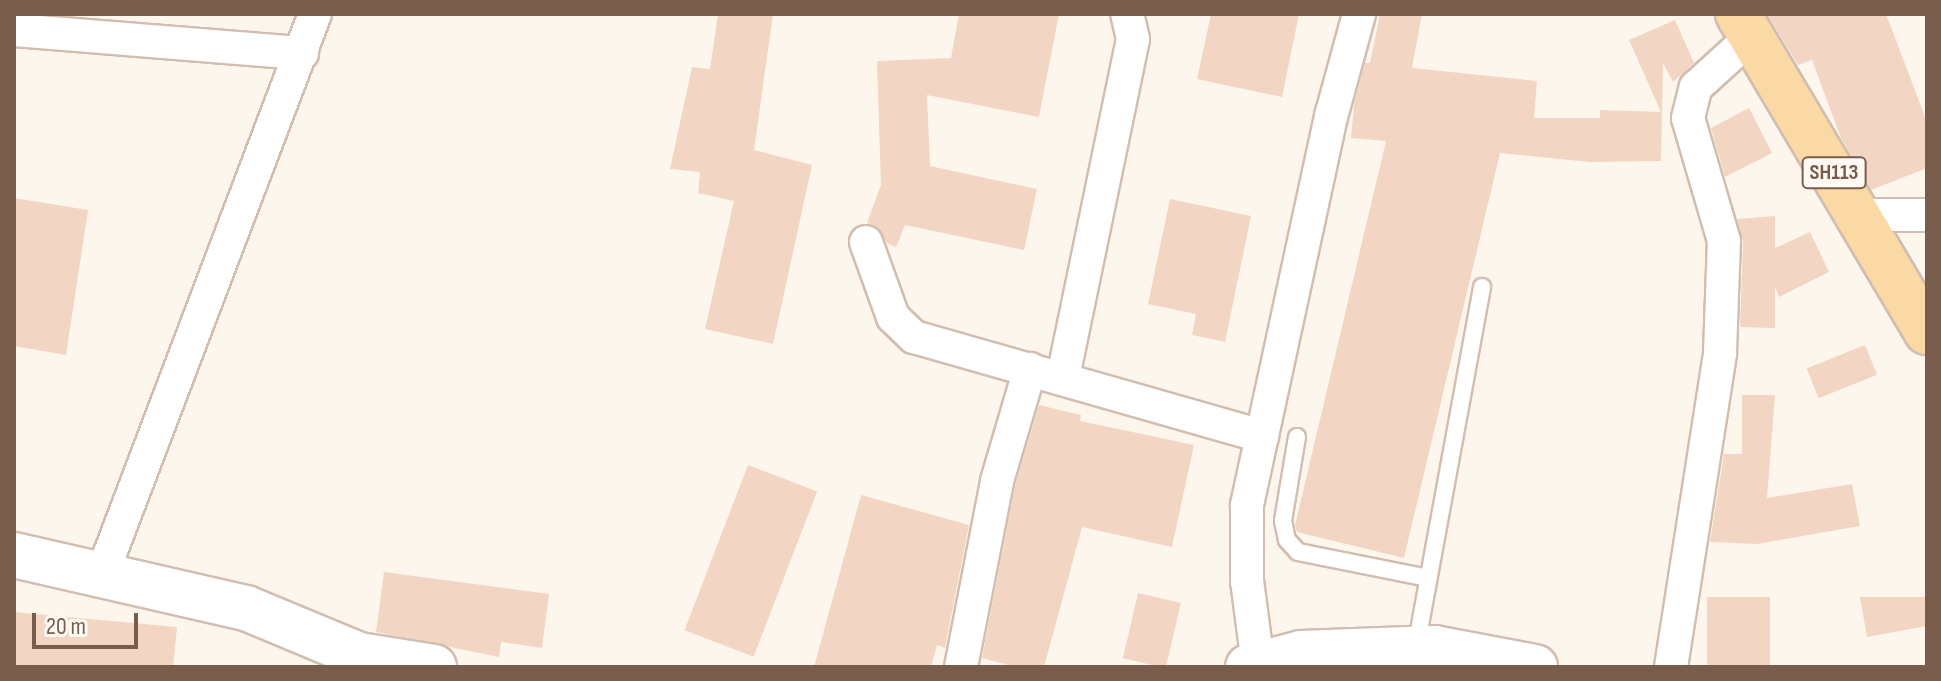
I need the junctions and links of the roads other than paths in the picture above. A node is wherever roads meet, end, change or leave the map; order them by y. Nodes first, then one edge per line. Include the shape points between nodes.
1 (315, 14) edge
2 (1127, 14) edge
3 (1359, 14) edge
4 (1745, 25) edge
5 (14, 30) edge
6 (302, 53) junction
7 (1859, 215) junction
8 (1927, 215) edge
9 (866, 242) dead end
10 (1482, 287) dead end
11 (1927, 332) edge
12 (1030, 369) junction
13 (1063, 377) junction
14 (1262, 436) junction
15 (1297, 437) dead end
16 (14, 555) edge
17 (101, 577) junction
18 (1428, 578) junction
19 (1416, 648) junction
20 (382, 664) edge
21 (1253, 666) edge
22 (434, 667) edge
23 (961, 667) edge
24 (1535, 667) edge
25 (1671, 667) edge

1 - 6 street
2 - 13 street via 1133,39
3 - 14 street via 1332,113
4 - 7 main road, SH113
4 - 25 street via 1696,87 1688,118 1724,241 1720,353
5 - 6 street
6 - 17 street
7 - 8 street
7 - 11 main road, SH113
9 - 12 street via 893,317 914,337
10 - 18 lane
12 - 13 street
12 - 23 street via 997,481
13 - 14 street
14 - 21 street via 1247,505
15 - 18 lane via 1283,521 1287,540 1298,552
16 - 17 main road
17 - 20 main road via 246,608
18 - 19 lane
19 - 21 main road via 1301,653
19 - 24 main road
20 - 22 main road

